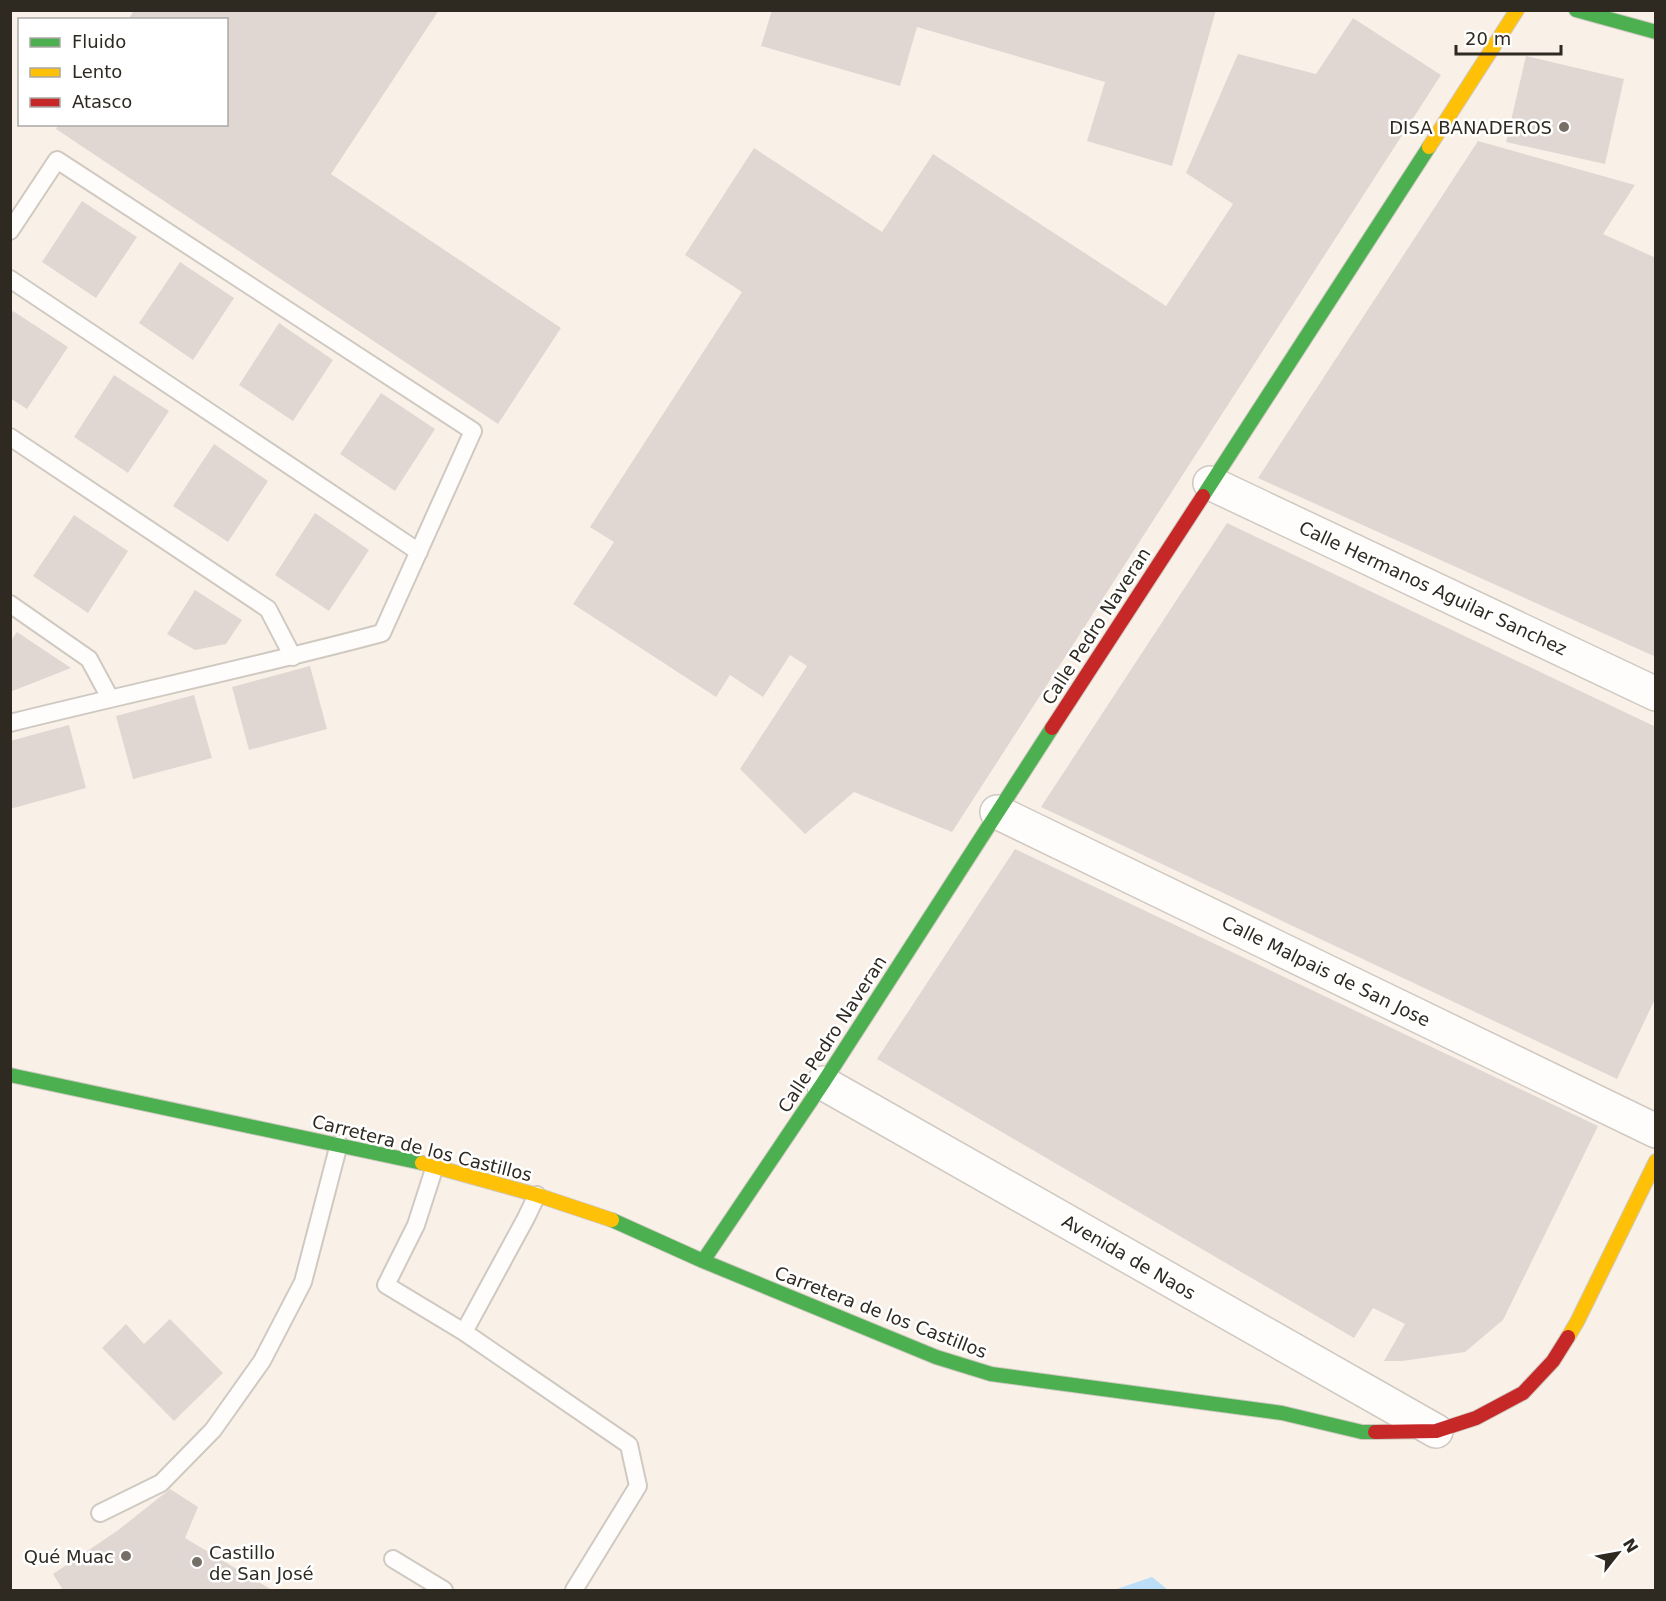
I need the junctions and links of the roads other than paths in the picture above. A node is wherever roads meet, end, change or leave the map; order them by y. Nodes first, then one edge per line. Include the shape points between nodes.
1 (1517, 10) edge
2 (1576, 10) edge
3 (1642, 22) edge
4 (10, 231) edge
5 (10, 279) edge
6 (10, 437) edge
7 (1210, 483) junction
8 (419, 552) junction
9 (10, 604) edge
10 (293, 657) junction
11 (1656, 694) edge
12 (110, 698) junction
13 (10, 723) edge
14 (997, 812) junction
15 (10, 1075) edge
16 (823, 1083) junction
17 (1656, 1131) edge
18 (339, 1144) junction
19 (1656, 1161) edge
20 (435, 1166) junction
21 (537, 1195) junction
22 (703, 1261) junction
23 (464, 1332) junction
24 (1436, 1431) junction
25 (100, 1513) dead end
26 (393, 1559) dead end
27 (444, 1590) edge
28 (574, 1590) edge

1 - 7 main road, Calle Pedro Naveran
2 - 3 main road
4 - 8 lane via 57,160 473,431
5 - 8 lane
6 - 10 lane via 268,609
7 - 11 street, Calle Hermanos Aguilar Sanchez
7 - 14 main road, Calle Pedro Naveran
8 - 10 lane via 382,633
9 - 12 lane via 88,659
10 - 12 lane
12 - 13 lane
14 - 16 main road, Calle Pedro Naveran
14 - 17 street, Calle Malpais de San Jose
15 - 18 main road, Carretera de los Castillos
16 - 22 main road, Calle Pedro Naveran
16 - 24 street, Avenida de Naos
18 - 20 main road, Carretera de los Castillos
18 - 25 lane via 303,1282 262,1361 213,1430 161,1483
19 - 24 main road, Carretera de los Castillos via 1577,1322 1553,1361 1523,1393 1476,1418
20 - 21 main road, Carretera de los Castillos
20 - 23 lane via 416,1225 386,1285
21 - 22 main road, Carretera de los Castillos via 616,1221
21 - 23 lane
22 - 24 main road, Carretera de los Castillos via 936,1357 990,1374 1282,1413 1362,1432
23 - 28 lane via 629,1445 639,1486
26 - 27 lane

